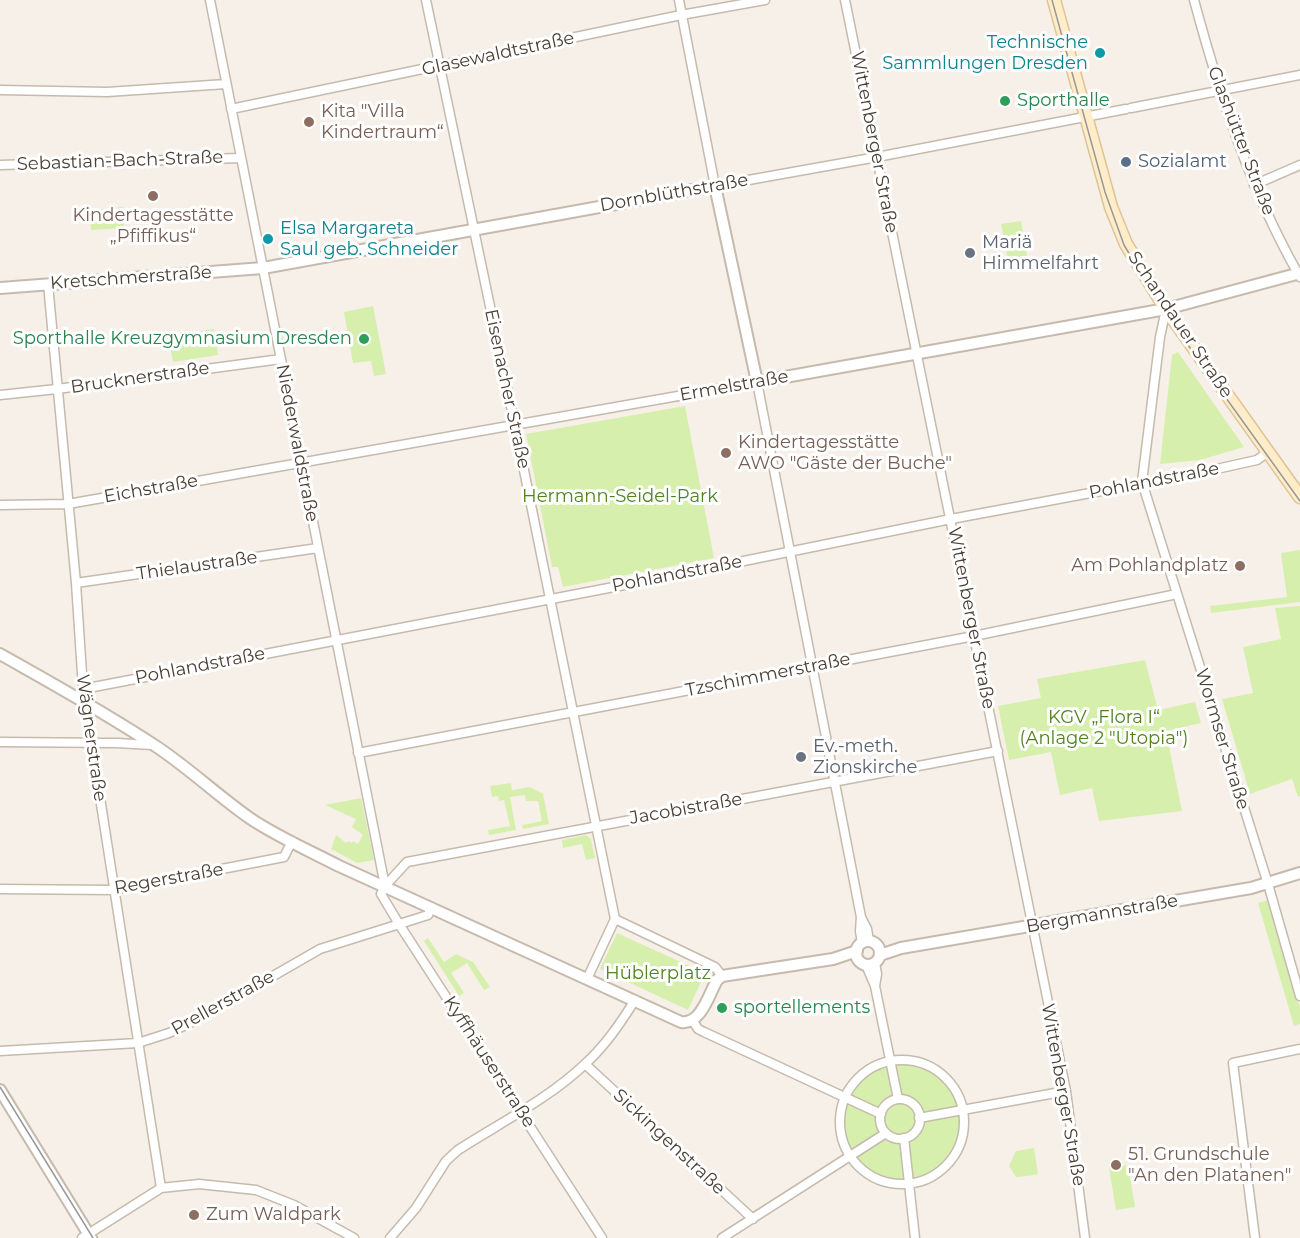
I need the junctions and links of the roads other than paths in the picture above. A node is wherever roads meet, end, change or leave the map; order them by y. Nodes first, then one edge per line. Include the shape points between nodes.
1 (210, 0) edge
2 (426, 0) edge
3 (679, 0) edge
4 (765, 0) edge
5 (845, 0) edge
6 (1054, 0) edge
7 (1194, 0) edge
8 (681, 15) junction
9 (439, 66) junction
10 (1300, 75) edge
11 (226, 84) junction
12 (0, 90) edge
13 (1219, 91) junction
14 (231, 109) junction
15 (1085, 116) junction
16 (877, 157) junction
17 (241, 158) junction
18 (0, 165) edge
19 (1300, 165) edge
20 (1254, 185) junction
21 (715, 186) junction
22 (472, 230) junction
23 (262, 268) junction
24 (1299, 274) edge
25 (48, 284) junction
26 (0, 288) edge
27 (1166, 309) junction
28 (917, 352) junction
29 (280, 359) junction
30 (757, 382) junction
31 (57, 389) junction
32 (0, 395) edge
33 (515, 426) junction
34 (1268, 452) junction
35 (301, 462) junction
36 (1142, 482) junction
37 (1300, 497) edge
38 (69, 504) junction
39 (0, 506) edge
40 (951, 519) junction
41 (318, 548) junction
42 (790, 551) junction
43 (76, 584) junction
44 (1177, 594) junction
45 (550, 599) junction
46 (975, 636) junction
47 (336, 640) junction
48 (0, 654) edge
49 (812, 666) junction
50 (83, 689) junction
51 (84, 702) junction
52 (573, 713) junction
53 (0, 742) edge
54 (90, 743) junction
55 (154, 745) junction
56 (998, 751) junction
57 (358, 753) junction
58 (835, 782) junction
59 (596, 825) junction
60 (292, 841) junction
61 (1300, 873) edge
62 (1268, 884) junction
63 (385, 886) junction
64 (0, 889) edge
65 (113, 890) junction
66 (431, 907) junction
67 (615, 919) junction
68 (399, 924) junction
69 (1033, 925) junction
70 (868, 953) junction
71 (722, 976) junction
72 (587, 978) junction
73 (1300, 996) edge
74 (635, 1000) junction
75 (693, 1021) junction
76 (138, 1043) junction
77 (1300, 1049) edge
78 (0, 1051) edge
79 (890, 1061) junction
80 (585, 1065) junction
81 (0, 1090) edge
82 (1066, 1091) junction
83 (845, 1097) junction
84 (898, 1099) junction
85 (962, 1109) junction
86 (521, 1110) junction
87 (881, 1114) junction
88 (919, 1118) junction
89 (886, 1133) junction
90 (904, 1138) junction
91 (850, 1156) junction
92 (909, 1184) junction
93 (161, 1188) junction
94 (753, 1219) junction
95 (87, 1236) edge
96 (354, 1238) edge
97 (390, 1238) edge
98 (602, 1238) edge
99 (722, 1238) edge
100 (915, 1238) edge
101 (1085, 1238) edge
102 (1255, 1238) edge

1 - 11 street, Niederwaldstraße
2 - 9 street, Eisenacher Straße
3 - 8 street
4 - 8 street, Glasewaldtstraße
5 - 16 street, Wittenberger Straße
6 - 15 main road, Schandauer Straße
7 - 13 street, Glashütter Straße
8 - 9 street, Glasewaldtstraße
8 - 21 street
9 - 14 street, Glasewaldtstraße
9 - 22 street, Eisenacher Straße
10 - 13 street, Dornblüthstraße
11 - 12 street via 107,92
11 - 14 street, Niederwaldstraße
13 - 15 street, Dornblüthstraße
13 - 20 street, Glashütter Straße
14 - 17 street, Niederwaldstraße
15 - 16 street, Dornblüthstraße
15 - 27 main road, Schandauer Straße via 1116,223
16 - 21 street, Dornblüthstraße
16 - 28 street, Wittenberger Straße
17 - 18 street, Sebastian-Bach-Straße
17 - 23 street, Niederwaldstraße
19 - 20 street
20 - 24 street, Glashütter Straße
21 - 22 street, Dornblüthstraße
21 - 30 street
22 - 23 street, Dornblüthstraße
22 - 33 street, Eisenacher Straße
23 - 25 street, Kretschmerstraße
23 - 29 street, Niederwaldstraße
24 - 27 street, Ermelstraße
25 - 26 street, Kretschmerstraße
25 - 31 street, Wägnerstraße
27 - 28 street, Ermelstraße
27 - 34 main road, Schandauer Straße
27 - 36 street
28 - 30 street, Ermelstraße
28 - 40 street, Wittenberger Straße
29 - 31 street, Brucknerstraße
29 - 35 street, Niederwaldstraße
30 - 33 street, Ermelstraße
30 - 42 street
31 - 32 street, Brucknerstraße
31 - 38 street, Wägnerstraße
33 - 35 street, Ermelstraße
33 - 45 street, Eisenacher Straße
34 - 36 street, Pohlandstraße via 1257,460
34 - 37 main road, Schandauer Straße
35 - 38 street, Eichstraße
35 - 41 street, Niederwaldstraße
36 - 40 street, Pohlandstraße
36 - 44 street, Wormser Straße
38 - 39 street, Eichstraße
38 - 43 street, Wägnerstraße
40 - 42 street, Pohlandstraße
40 - 46 street, Wittenberger Straße
41 - 43 street, Thielaustraße
41 - 47 street, Niederwaldstraße
42 - 45 street, Pohlandstraße
42 - 49 street
43 - 50 street, Wägnerstraße
44 - 46 street, Tzschimmerstraße
44 - 62 street, Wormser Straße
45 - 47 street, Pohlandstraße
45 - 52 street, Eisenacher Straße
46 - 49 street, Tzschimmerstraße
46 - 56 street, Wittenberger Straße
47 - 50 street, Pohlandstraße
47 - 57 street, Niederwaldstraße
48 - 51 street
49 - 52 street, Tzschimmerstraße
49 - 58 street
50 - 51 street, Wägnerstraße
51 - 54 street, Wägnerstraße
51 - 55 street
52 - 57 street, Tzschimmerstraße
52 - 59 street, Eisenacher Straße
53 - 54 street
54 - 55 street
54 - 65 street, Wägnerstraße
55 - 60 street via 252,819
56 - 58 street, Jacobistraße
56 - 69 street, Wittenberger Straße
57 - 63 street, Niederwaldstraße
58 - 59 street, Jacobistraße
58 - 70 street
59 - 63 street, Jacobistraße via 407,862
59 - 67 street, Eisenacher Straße
60 - 63 street
60 - 65 street, Regerstraße via 284,857
61 - 62 street, Bergmannstraße
62 - 69 street, Bergmannstraße
62 - 73 street, Wormser Straße
63 - 66 street
63 - 68 street, Kyffhäuserstraße via 381,894
64 - 65 street, Regerstraße
65 - 76 street, Wägnerstraße
66 - 68 street, Prellerstraße via 428,915
66 - 72 street
67 - 71 street via 715,967
67 - 72 street
68 - 76 street, Prellerstraße via 320,949 200,1018
68 - 86 street, Kyffhäuserstraße
69 - 70 street, Bergmannstraße
69 - 82 street, Wittenberger Straße
70 - 71 street, Bergmannstraße
70 - 79 street
71 - 75 street
72 - 74 street
74 - 75 street via 681,1022
74 - 80 street via 615,1031
75 - 83 street via 698,1029
76 - 78 street, Prellerstraße
76 - 93 street, Wägnerstraße
77 - 102 street via 1233,1063
79 - 83 street via 859,1077
79 - 84 street
79 - 85 street via 918,1062 940,1073 955,1089
80 - 86 street
80 - 94 street, Sickingenstraße
81 - 95 street
82 - 85 street
82 - 101 street, Wittenberger Straße
83 - 87 street
83 - 91 street via 840,1120
84 - 87 street via 887,1104
84 - 88 street via 910,1102
85 - 88 street
85 - 92 street via 962,1139 951,1161 934,1175
86 - 97 street via 446,1161 416,1208
86 - 98 street, Kyffhäuserstraße
87 - 89 street
88 - 90 street via 917,1129
89 - 90 street
89 - 91 street
90 - 92 street
91 - 92 street via 875,1178
91 - 94 street
92 - 100 street
93 - 95 street
93 - 96 street via 199,1184 256,1190 294,1205
94 - 99 street

